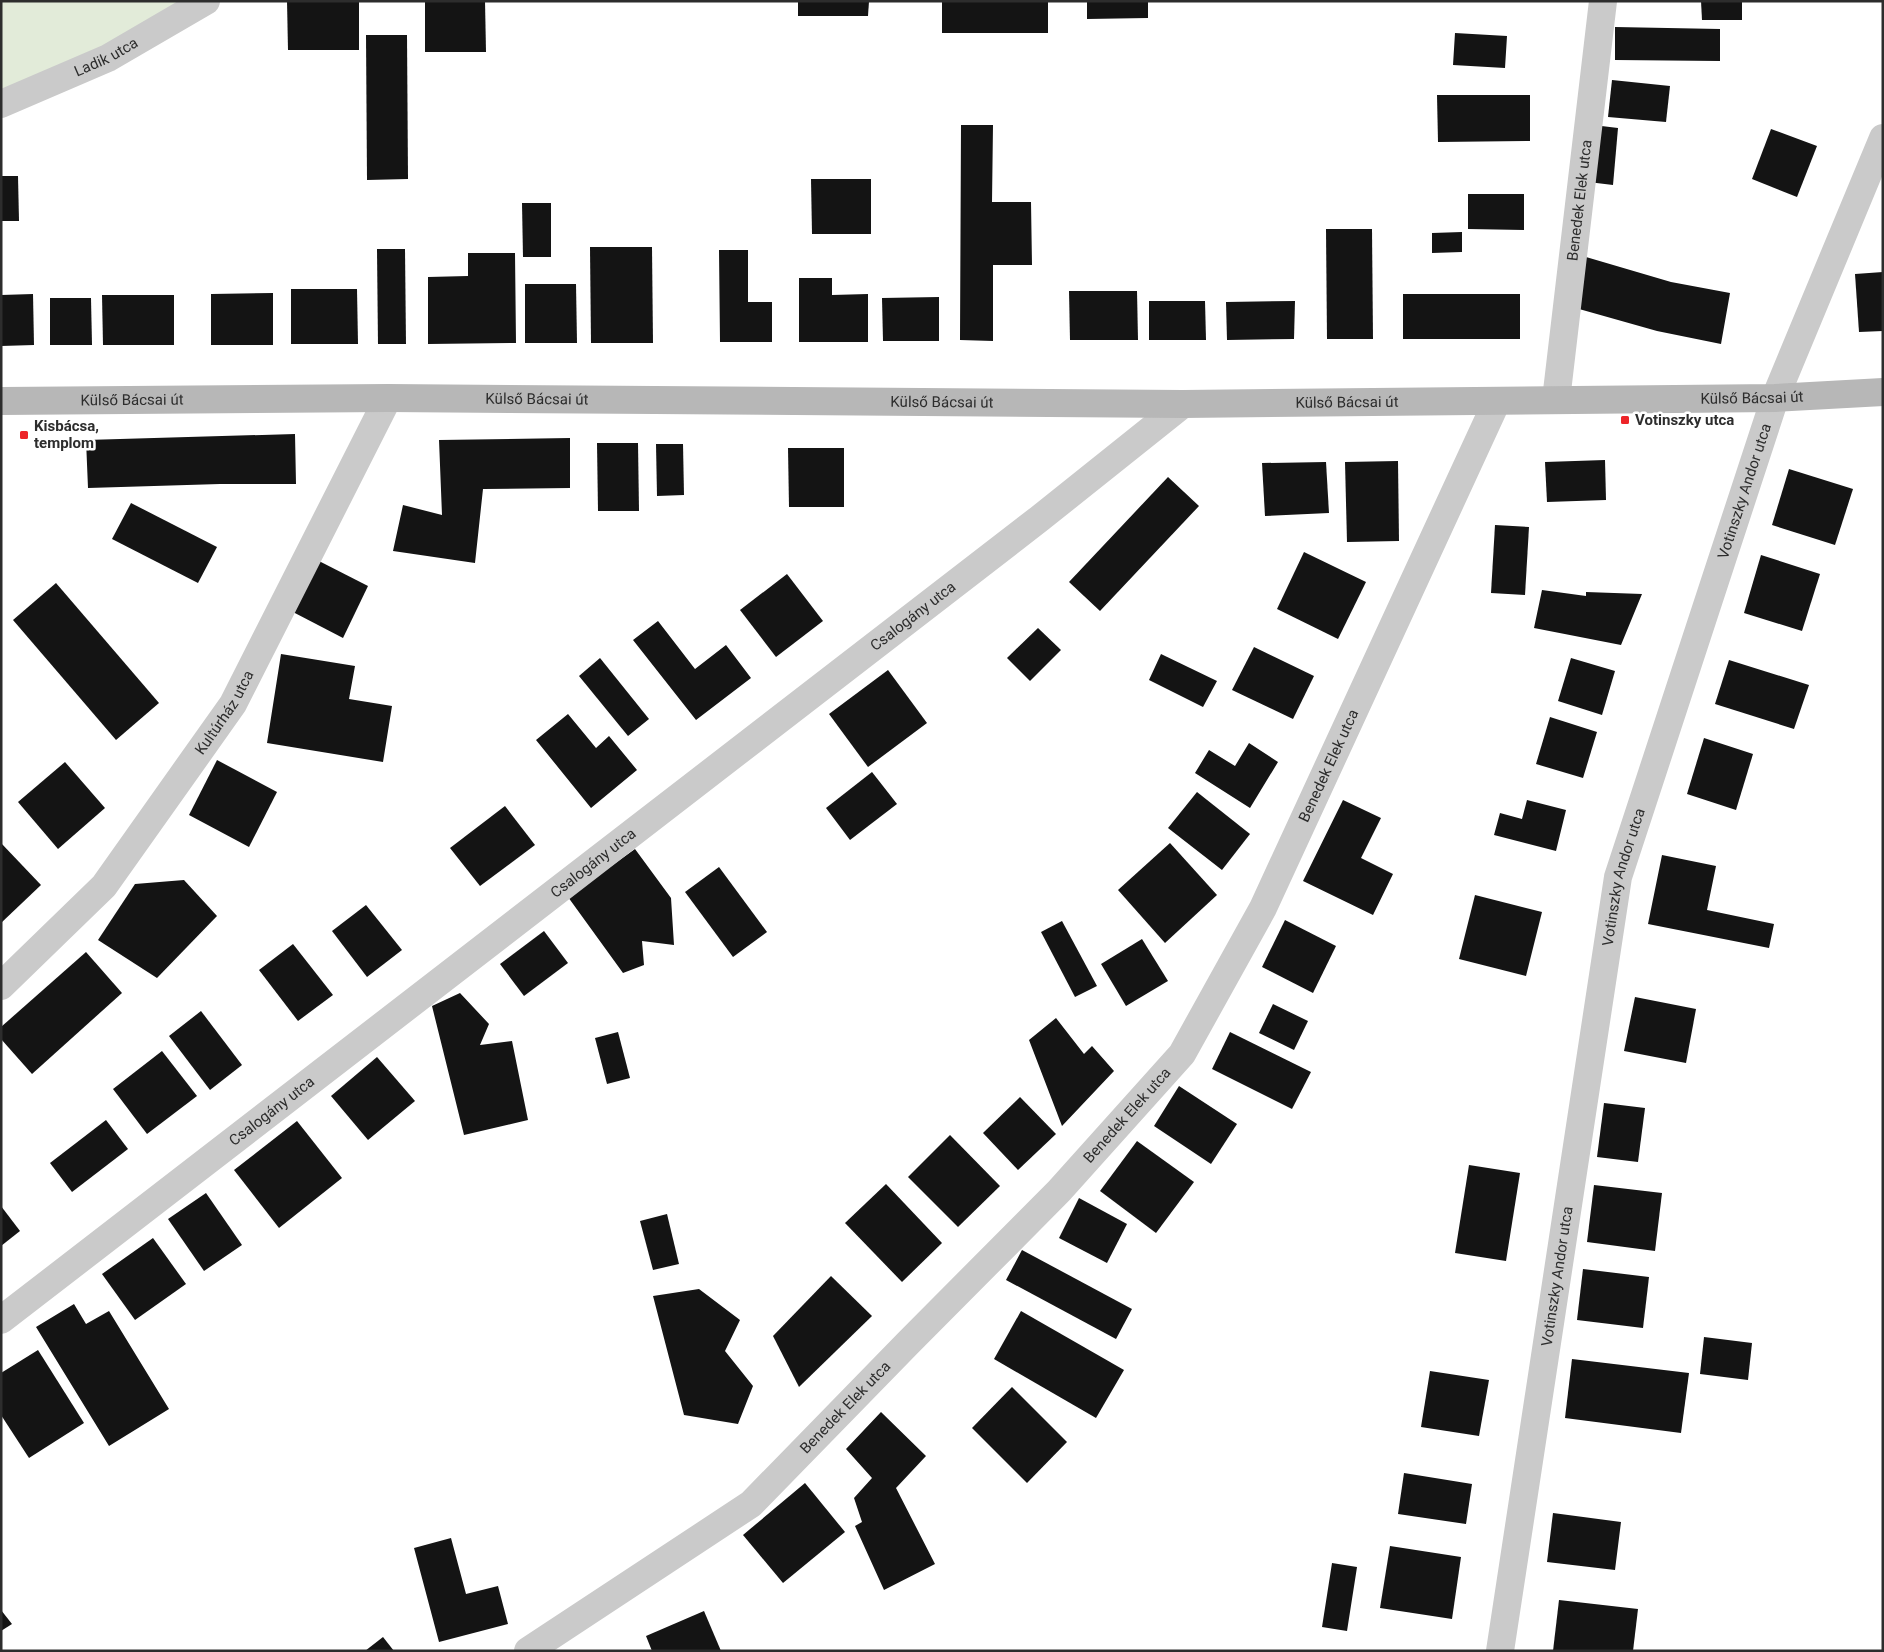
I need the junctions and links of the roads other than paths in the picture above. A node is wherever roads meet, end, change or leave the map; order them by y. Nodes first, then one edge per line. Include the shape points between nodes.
1 (206, 1) edge
2 (1603, 1) edge
3 (1, 104) edge
4 (1883, 138) edge
5 (1883, 392) edge
6 (388, 398) junction
7 (1775, 398) junction
8 (1497, 400) junction
9 (1556, 400) junction
10 (1, 401) edge
11 (1183, 404) junction
12 (1, 986) edge
13 (1, 1320) edge
14 (528, 1651) edge
15 (1500, 1651) edge

1 - 3 street, Ladik utca via 108,58
2 - 9 street, Benedek Elek utca
4 - 7 street, Votinszky Andor utca
5 - 7 main road, Külső Bácsai út
6 - 10 main road, Külső Bácsai út
6 - 11 main road, Külső Bácsai út
6 - 12 street, Kultúrház utca via 233,704 104,886
7 - 9 main road, Külső Bácsai út
7 - 15 street, Votinszky Andor utca via 1618,877
8 - 9 main road, Külső Bácsai út
8 - 11 main road, Külső Bácsai út
8 - 14 street, Benedek Elek utca via 1263,908 1182,1054 1059,1191 751,1504
11 - 13 street, Csalogány utca via 1039,519

